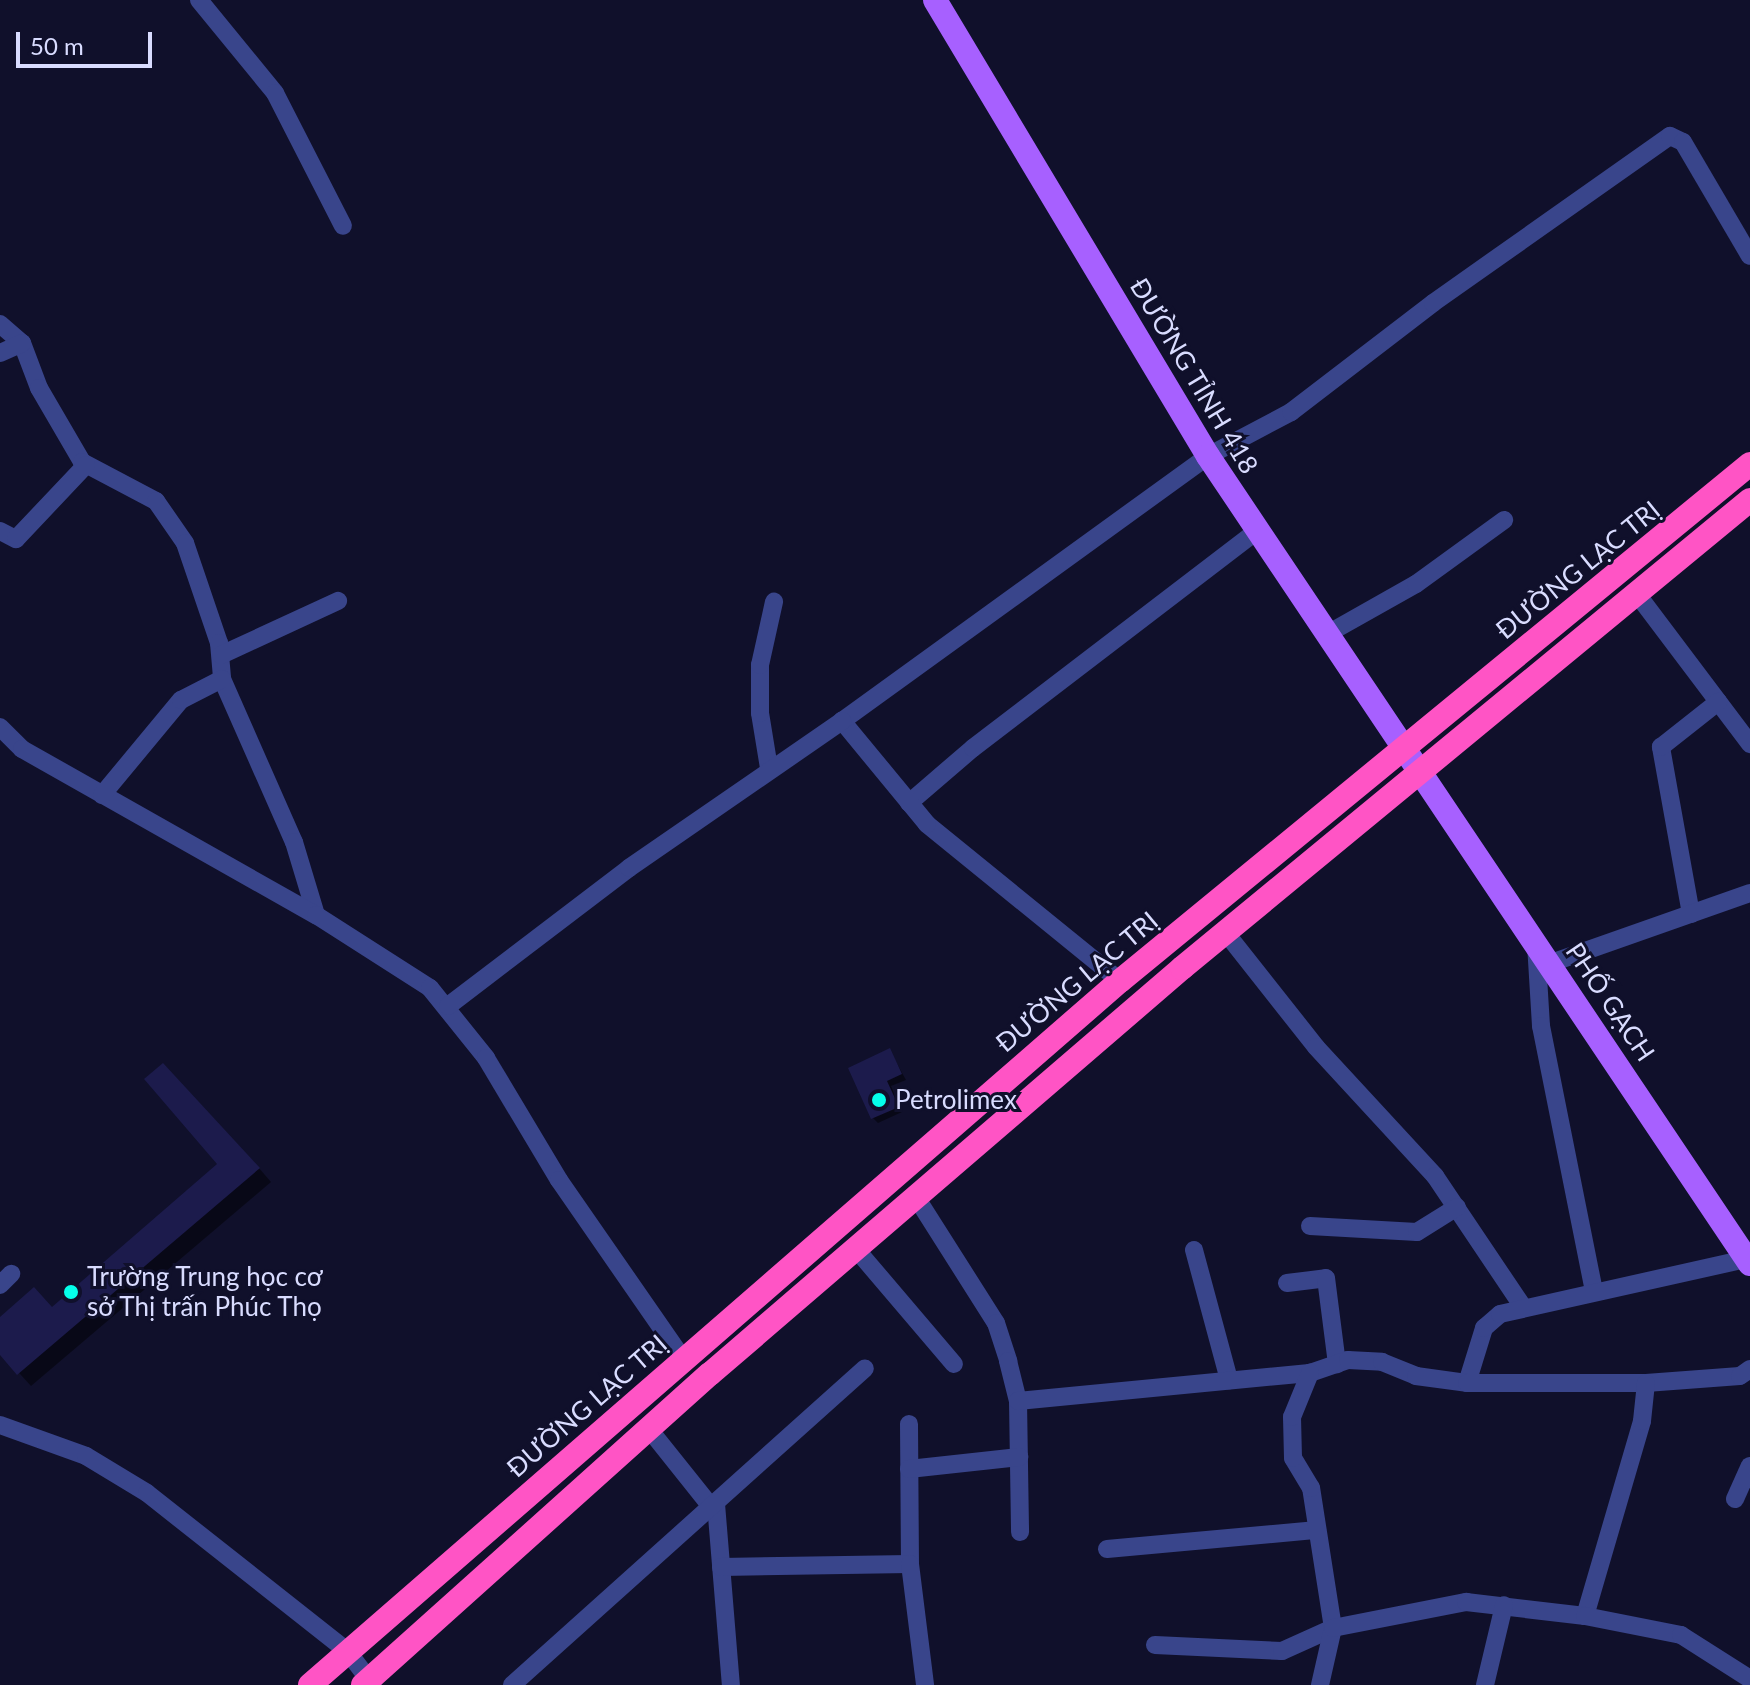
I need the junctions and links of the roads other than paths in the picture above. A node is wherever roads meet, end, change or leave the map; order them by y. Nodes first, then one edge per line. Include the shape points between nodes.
1 (199, 0) edge
2 (935, 0) edge
3 (343, 226) dead end
4 (1750, 256) edge
5 (0, 324) edge
6 (22, 343) junction
7 (0, 353) edge
8 (1208, 456) junction
9 (1750, 464) edge
10 (86, 465) junction
11 (1750, 500) edge
12 (1504, 520) dead end
13 (1258, 530) junction
14 (0, 531) edge
15 (1637, 594) junction
16 (338, 601) dead end
17 (774, 602) dead end
18 (1329, 633) junction
19 (221, 655) junction
20 (222, 679) junction
21 (1718, 702) junction
22 (842, 721) junction
23 (0, 727) edge
24 (1750, 744) edge
25 (1403, 749) junction
26 (769, 768) junction
27 (1420, 773) junction
28 (102, 795) junction
29 (909, 803) junction
30 (1750, 893) edge
31 (1691, 914) junction
32 (316, 915) junction
33 (1226, 933) junction
34 (1536, 941) junction
35 (1551, 963) junction
36 (1120, 981) junction
37 (448, 1006) junction
38 (916, 1197) junction
39 (1457, 1207) junction
40 (1310, 1226) dead end
41 (856, 1249) junction
42 (1194, 1250) dead end
43 (1748, 1261) edge
44 (1287, 1283) dead end
45 (1594, 1292) junction
46 (1523, 1307) junction
47 (683, 1359) junction
48 (954, 1364) dead end
49 (1337, 1364) junction
50 (865, 1368) dead end
51 (1750, 1369) edge
52 (1310, 1373) junction
53 (1229, 1380) junction
54 (1467, 1383) junction
55 (1646, 1383) junction
56 (1018, 1401) junction
57 (909, 1424) dead end
58 (0, 1425) edge
59 (649, 1429) junction
60 (1019, 1457) junction
61 (1750, 1466) edge
62 (909, 1469) junction
63 (1735, 1499) dead end
64 (714, 1506) junction
65 (1317, 1530) junction
66 (1020, 1532) dead end
67 (1107, 1549) dead end
68 (910, 1564) junction
69 (721, 1567) junction
70 (1504, 1605) junction
71 (1585, 1616) junction
72 (1333, 1628) junction
73 (1155, 1645) dead end
74 (348, 1652) junction
75 (1750, 1679) edge
76 (369, 1683) edge
77 (310, 1685) edge
78 (512, 1685) edge
79 (731, 1685) edge
80 (925, 1685) edge
81 (1320, 1685) edge
82 (1485, 1685) edge

1 - 3 street via 275,93
2 - 8 main road, ĐƯỜNG TỈNH 418
4 - 8 street via 1683,142 1670,136 1433,303 1291,412
5 - 6 street
6 - 7 street
6 - 10 street via 39,388
8 - 13 main road, ĐƯỜNG TỈNH 418
8 - 22 street
9 - 25 highway, ĐƯỜNG LẠC TRỊ
10 - 14 street via 16,539
10 - 19 street via 156,501 171,517 201,581
11 - 15 highway
12 - 18 street via 1416,584
13 - 18 main road, ĐƯỜNG TỈNH 418
13 - 29 street
15 - 21 street
15 - 27 highway
16 - 19 street
17 - 26 street via 760,665 760,713
18 - 25 main road, ĐƯỜNG TỈNH 418
19 - 20 street
20 - 28 street via 181,700
20 - 32 street via 294,842
21 - 24 street
21 - 31 street via 1661,747
22 - 26 street
22 - 29 street
23 - 28 street via 22,749
25 - 27 main road, ĐƯỜNG TỈNH 418
25 - 36 highway, ĐƯỜNG LẠC TRỊ
26 - 37 street
27 - 33 highway
27 - 34 main road, PHỐ GẠCH
28 - 32 street
29 - 36 street via 927,824
30 - 31 street
31 - 35 street
32 - 37 street via 405,969
33 - 38 highway
33 - 39 street via 1316,1047 1405,1141
34 - 35 main road, PHỐ GẠCH
34 - 45 street via 1541,1026
35 - 43 main road, PHỐ GẠCH
36 - 47 highway, ĐƯỜNG LẠC TRỊ
37 - 47 street
38 - 41 highway
38 - 56 street via 996,1323
39 - 40 street via 1417,1232
39 - 46 street
41 - 48 street
41 - 59 highway
42 - 53 street
43 - 45 street
44 - 49 street via 1326,1278
45 - 46 street
46 - 54 street via 1489,1321
47 - 74 highway, ĐƯỜNG LẠC TRỊ
49 - 52 street
49 - 54 street via 1382,1362 1416,1376
50 - 64 street
51 - 55 street via 1740,1376
52 - 53 street
52 - 65 street via 1292,1417 1293,1458 1311,1488
53 - 56 street
54 - 55 street
55 - 71 street via 1632,1461
56 - 60 street
57 - 62 street
58 - 74 street via 111,1468
59 - 64 street
59 - 76 highway
60 - 62 street
60 - 66 street
61 - 63 street
62 - 68 street
64 - 69 street
64 - 78 street
65 - 67 street
65 - 72 street
68 - 69 street
68 - 80 street
69 - 79 street
70 - 71 street
70 - 72 street via 1466,1602
70 - 82 street
71 - 75 street via 1681,1635
72 - 73 street via 1282,1651
72 - 81 street
74 - 76 street
74 - 77 highway, ĐƯỜNG LẠC TRỊ

